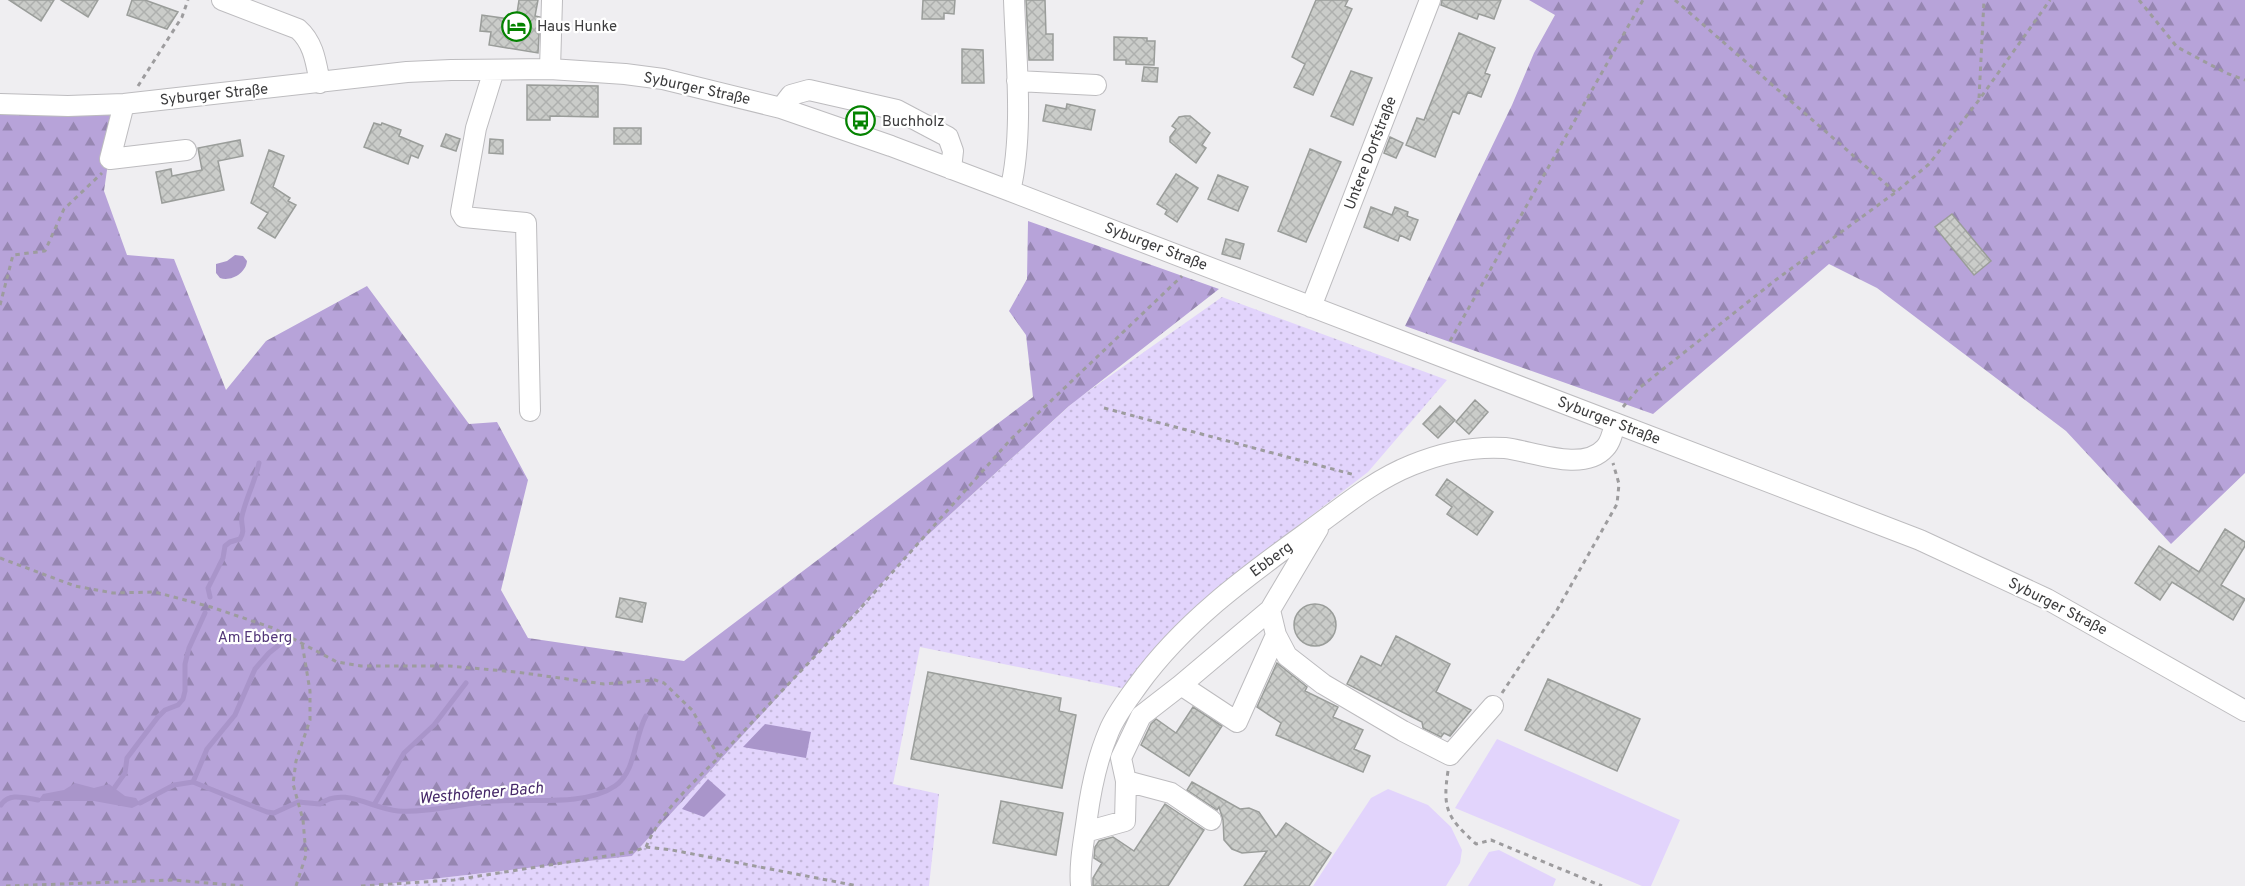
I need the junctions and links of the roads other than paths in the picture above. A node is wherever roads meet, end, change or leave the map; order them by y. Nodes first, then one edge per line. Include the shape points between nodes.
1 (222, 0) edge
2 (552, 0) edge
3 (1014, 0) edge
4 (1430, 0) edge
5 (550, 69) junction
6 (494, 70) junction
7 (1017, 81) junction
8 (320, 83) junction
9 (1096, 85) dead end
10 (0, 104) edge
11 (124, 104) junction
12 (781, 108) junction
13 (186, 150) dead end
14 (951, 169) junction
15 (1010, 190) junction
16 (1311, 307) junction
17 (530, 411) dead end
18 (1615, 423) junction
19 (1323, 521) junction
20 (1270, 610) junction
21 (1276, 635) junction
22 (1181, 685) junction
23 (1493, 706) road end
24 (2245, 711) edge
25 (1126, 781) junction
26 (1211, 820) dead end
27 (1085, 832) junction
28 (1081, 886) edge

1 - 8 street via 298,29 308,37
2 - 5 street
3 - 7 street
4 - 16 street, Untere Dorfstraße
5 - 6 street, Syburger Straße
5 - 12 street, Syburger Straße via 663,78
6 - 8 street, Syburger Straße via 407,72
6 - 17 street via 476,128 461,212 465,217 526,222
7 - 9 street
7 - 15 street
8 - 11 street, Syburger Straße
10 - 11 street, Syburger Straße
11 - 13 street via 110,159
12 - 14 street, Syburger Straße
12 - 14 street via 791,95 809,90 897,111 948,137 953,152
14 - 15 street, Syburger Straße
15 - 16 street, Syburger Straße
16 - 18 street, Syburger Straße
18 - 19 street, Ebberg via 1605,448 1569,461 1506,448 1481,448 1411,465 1372,485
18 - 24 street, Syburger Straße via 1856,514 1984,569 2047,599
19 - 20 street
19 - 27 street, Ebberg via 1212,604 1151,667 1110,729 1096,770
20 - 21 street
20 - 22 street
21 - 22 street via 1237,722
21 - 23 street via 1287,656 1323,684 1450,755
22 - 25 street via 1141,716 1121,758
25 - 26 street via 1171,793
25 - 27 street via 1125,821
27 - 28 street, Ebberg

